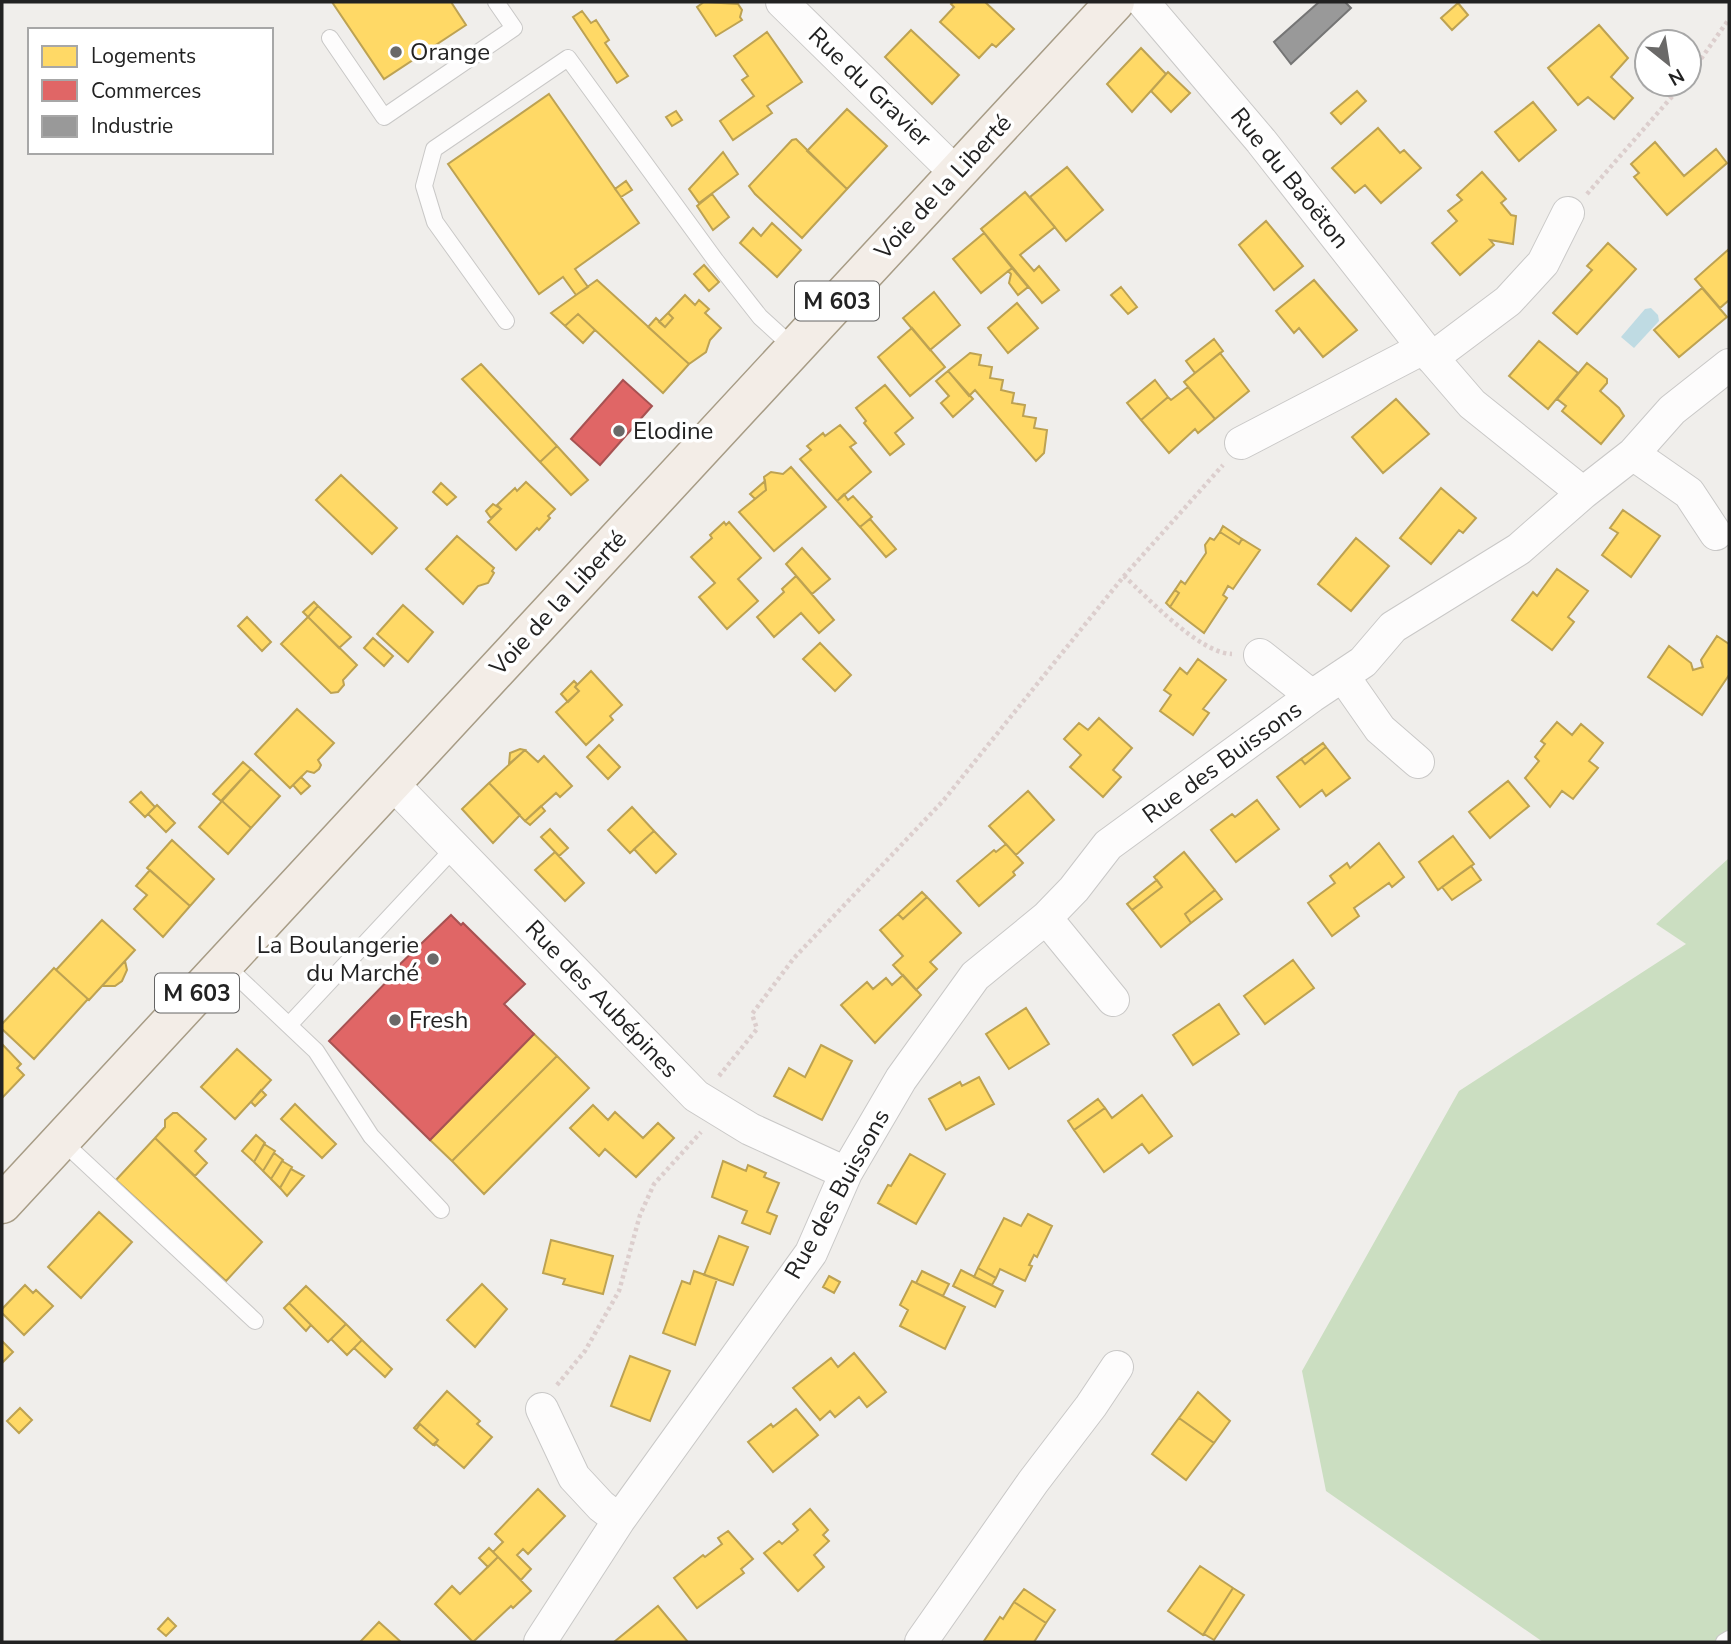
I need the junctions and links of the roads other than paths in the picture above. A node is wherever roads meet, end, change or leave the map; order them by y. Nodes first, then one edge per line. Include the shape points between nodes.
1 (496, 2) edge
2 (782, 2) edge
3 (1115, 2) edge
4 (1143, 2) edge
5 (330, 38) dead end
6 (956, 173) junction
7 (1567, 214) road end
8 (506, 321) dead end
9 (794, 348) junction
10 (1427, 352) junction
11 (1729, 365) edge
12 (1241, 443) road end
13 (1633, 454) junction
14 (1583, 493) junction
15 (1716, 534) dead end
16 (1260, 655) road end
17 (1343, 676) junction
18 (1312, 696) junction
19 (1418, 762) dead end
20 (391, 782) junction
21 (455, 847) junction
22 (1046, 918) junction
23 (223, 964) junction
24 (1113, 1000) dead end
25 (289, 1025) junction
26 (61, 1140) junction
27 (846, 1173) junction
28 (2, 1204) edge
29 (441, 1210) dead end
30 (255, 1321) dead end
31 (1116, 1367) dead end
32 (541, 1409) road end
33 (619, 1520) junction
34 (1729, 1639) edge
35 (540, 1642) edge
36 (921, 1642) edge
37 (1724, 1642) edge

1 - 5 lane via 514,28 384,117
2 - 6 street, Rue du Gravier
3 - 6 main road, Voie de la Liberté / M 603
4 - 10 street, Rue du Baoëton via 1261,141
6 - 9 main road, Voie de la Liberté / M 603
7 - 10 street via 1543,263 1508,301
8 - 9 lane via 435,222 424,186 433,149 568,58 716,261 760,317
9 - 20 main road, Voie de la Liberté / M 603
10 - 12 street via 1412,354
10 - 14 street, Rue du Baoëton via 1472,404
11 - 13 street via 1672,410
13 - 14 street
13 - 15 street via 1689,493
14 - 17 street, Rue des Buissons via 1519,549 1393,627 1363,662
16 - 18 street, Rue des Buissons
17 - 18 street, Rue des Buissons
17 - 19 street via 1380,729
18 - 22 street, Rue des Buissons via 1108,845
20 - 21 street, Rue des Aubépines
20 - 23 main road, Voie de la Liberté / M 603
21 - 25 lane
21 - 27 street, Rue des Aubépines via 696,1096 750,1129
22 - 24 street
22 - 27 street, Rue des Buissons via 975,976 901,1079
23 - 25 lane
23 - 26 main road, Voie de la Liberté / M 603
25 - 29 lane via 316,1051 371,1136
26 - 28 main road, Voie de la Liberté / M 603
26 - 30 lane
27 - 33 street, Rue des Buissons via 811,1253
31 - 36 street
32 - 33 street via 574,1476
33 - 35 street, Rue des Buissons
34 - 37 lane

